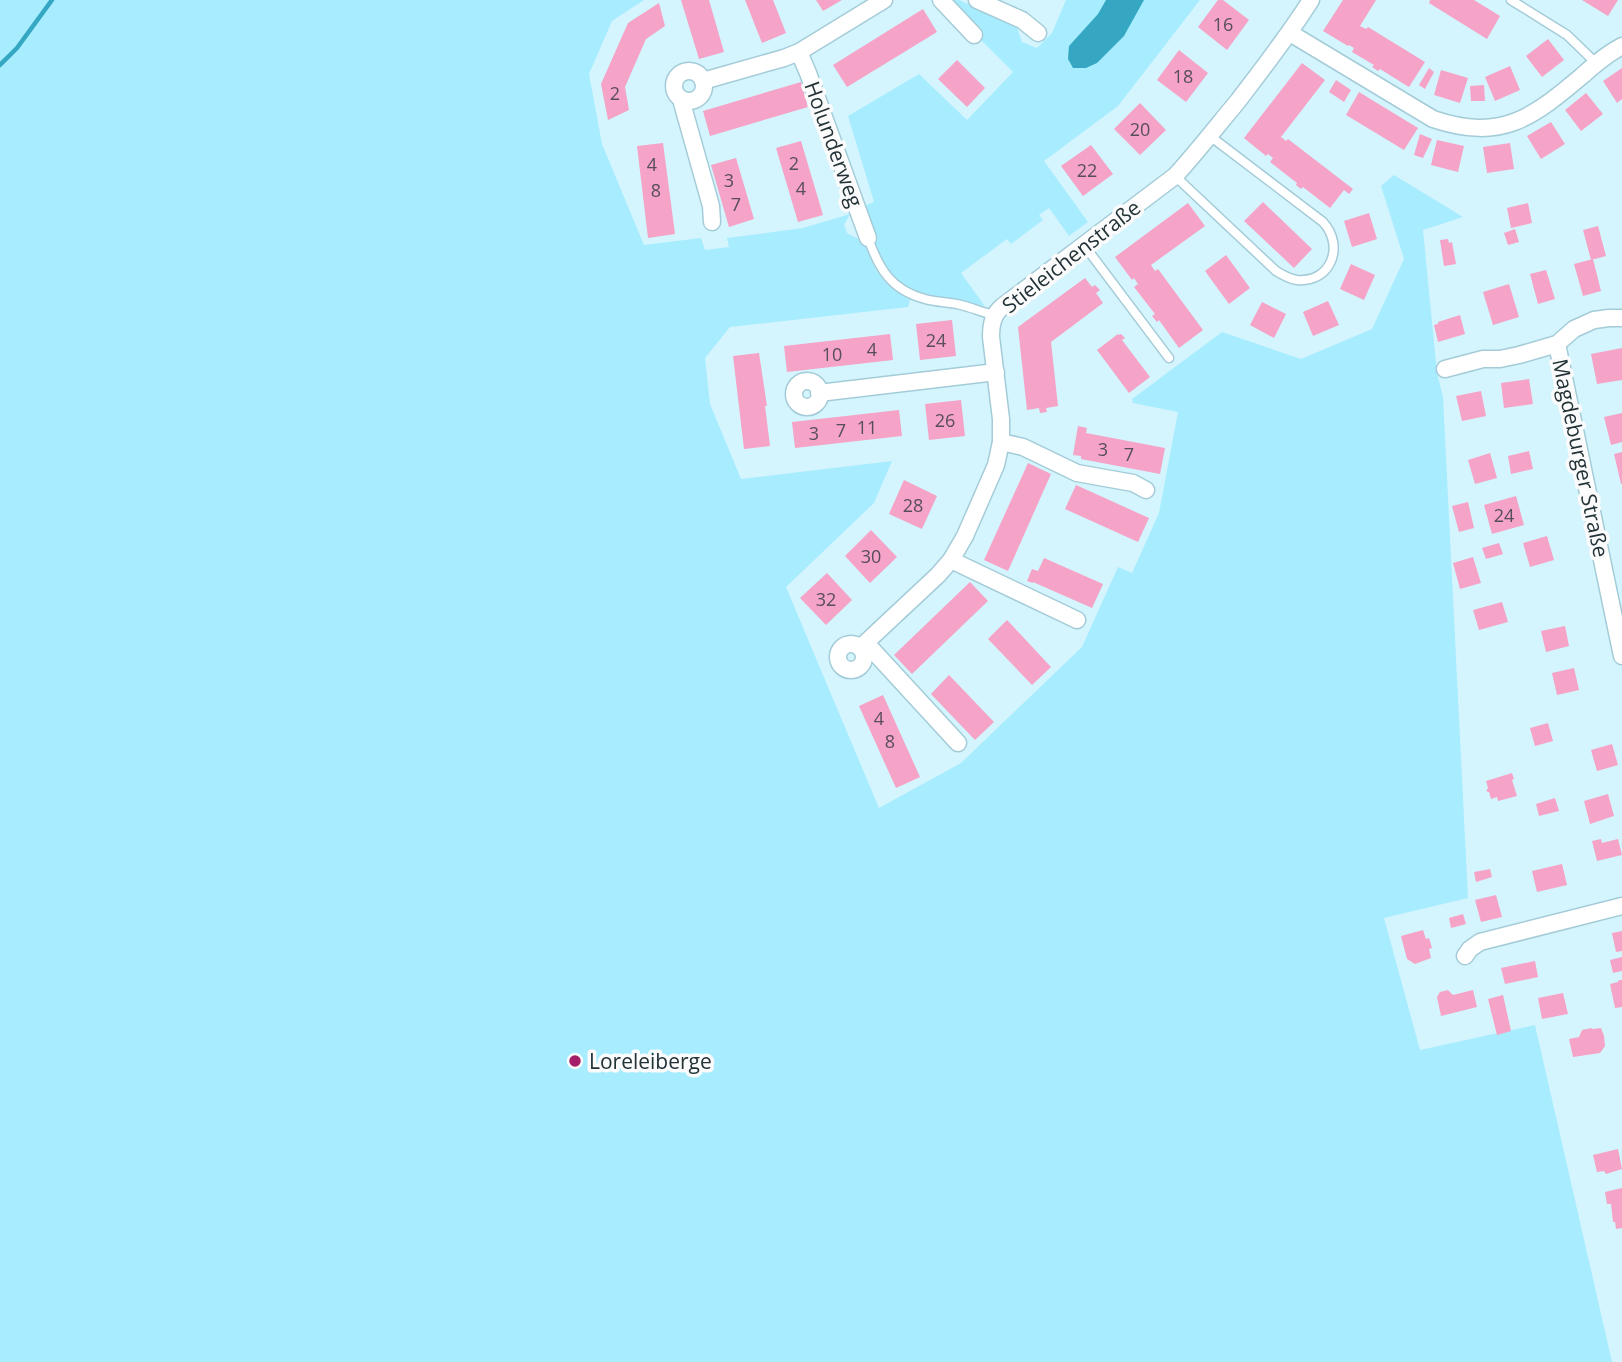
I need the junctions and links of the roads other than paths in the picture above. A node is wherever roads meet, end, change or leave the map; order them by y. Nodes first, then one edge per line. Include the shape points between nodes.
1 (884, 0) edge
2 (941, 0) edge
3 (977, 0) edge
4 (1311, 0) edge
5 (1511, 0) edge
6 (1038, 33) dead end
7 (1290, 33) junction
8 (974, 35) dead end
9 (1622, 46) edge
10 (799, 52) junction
11 (1596, 63) junction
12 (703, 81) junction
13 (683, 100) junction
14 (1210, 136) junction
15 (1175, 176) junction
16 (712, 222) dead end
17 (868, 238) joint
18 (1084, 245) junction
19 (994, 315) junction
20 (1622, 318) edge
21 (1557, 344) junction
22 (1169, 358) dead end
23 (1445, 369) dead end
24 (996, 372) junction
25 (819, 393) dead end
26 (1001, 442) junction
27 (1146, 489) dead end
28 (951, 560) junction
29 (1077, 620) dead end
30 (1622, 656) edge
31 (958, 743) dead end
32 (1622, 906) edge
33 (1465, 956) dead end

1 - 10 street
2 - 8 street
3 - 6 street via 1022,20
4 - 7 street, Stieleichenstraße
5 - 11 lane via 1567,34
7 - 11 street via 1433,119 1455,127 1494,128 1525,118
7 - 14 street, Stieleichenstraße
9 - 11 street
10 - 12 street
10 - 17 street, Holunderweg
12 - 13 street via 699,97
12 - 13 street via 695,72 679,75 674,86
13 - 16 street
14 - 15 street, Stieleichenstraße
14 - 15 lane via 1323,222 1334,242 1328,266 1308,279 1286,277
15 - 18 street, Stieleichenstraße
17 - 19 lane via 876,260 902,290
18 - 19 street, Stieleichenstraße
18 - 22 lane
19 - 24 street, Stieleichenstraße via 991,337
20 - 21 street via 1594,320
21 - 23 street
21 - 30 street, Magdeburger Straße
24 - 25 street
24 - 26 street, Stieleichenstraße
26 - 27 street via 1023,447 1077,473
26 - 28 street, Stieleichenstraße via 996,466
28 - 29 street
28 - 31 street, Stieleichenstraße via 863,646
32 - 33 street via 1480,942

